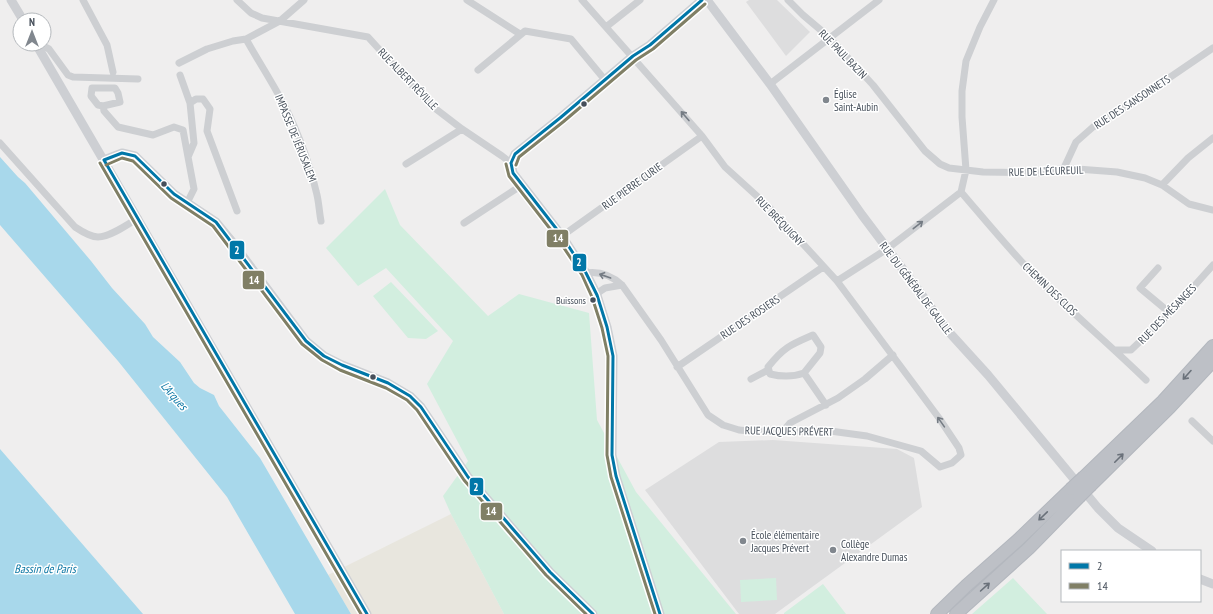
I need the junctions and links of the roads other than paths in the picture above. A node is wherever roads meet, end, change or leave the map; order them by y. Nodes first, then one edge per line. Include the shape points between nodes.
1 (11, 0) edge
2 (83, 0) edge
3 (237, 0) edge
4 (304, 0) edge
5 (467, 0) edge
6 (582, 0) edge
7 (640, 0) edge
8 (788, 0) edge
9 (879, 0) edge
10 (994, 0) edge
11 (701, 1) edge
12 (18, 12) edge
13 (280, 21) junction
14 (606, 27) junction
15 (520, 34) junction
16 (829, 37) junction
17 (246, 39) junction
18 (1213, 48) edge
19 (43, 52) edge
20 (51, 52) edge
21 (633, 56) junction
22 (179, 63) dead end
23 (478, 70) dead end
24 (113, 72) dead end
25 (180, 76) dead end
26 (138, 79) dead end
27 (605, 80) junction
28 (770, 84) junction
29 (190, 103) junction
30 (104, 106) dead end
31 (462, 129) junction
32 (702, 136) junction
33 (1213, 138) edge
34 (0, 143) edge
35 (188, 157) junction
36 (104, 160) junction
37 (511, 163) junction
38 (406, 164) dead end
39 (1064, 168) junction
40 (966, 170) junction
41 (1162, 185) junction
42 (522, 186) junction
43 (961, 192) junction
44 (188, 203) junction
45 (1213, 210) edge
46 (237, 211) dead end
47 (138, 218) junction
48 (321, 221) dead end
49 (464, 223) dead end
50 (562, 236) junction
51 (887, 249) junction
52 (1213, 264) edge
53 (823, 267) junction
54 (1158, 268) dead end
55 (586, 273) junction
56 (837, 281) junction
57 (622, 285) junction
58 (596, 294) junction
59 (1170, 313) junction
60 (1213, 346) edge
61 (1115, 350) junction
62 (893, 355) junction
63 (1213, 361) edge
64 (677, 367) junction
65 (768, 370) junction
66 (804, 373) junction
67 (751, 379) dead end
68 (1146, 380) dead end
69 (826, 405) junction
70 (1192, 421) dead end
71 (784, 430) junction
72 (1213, 441) edge
73 (961, 455) joint
74 (1088, 481) junction
75 (1075, 493) junction
76 (1151, 550) edge
77 (1201, 579) edge
78 (1213, 584) edge
79 (367, 614) edge
80 (593, 614) edge
81 (660, 614) edge
82 (936, 614) edge
83 (956, 614) edge

1 - 12 street
2 - 24 street via 107,45
3 - 13 street, RUE ALBERT RÉVILLE via 251,13
4 - 13 street
5 - 15 street
6 - 14 street, RUE BRÉQUIGNY
7 - 14 street
8 - 16 street, RUE PAUL BAZIN
9 - 16 street
10 - 40 street via 966,61 962,98
11 - 21 street via 650,45
11 - 28 street, RUE DU GÉNÉRAL DE GAULLE
13 - 17 street
13 - 31 street, RUE ALBERT RÉVILLE via 368,37 422,96
14 - 21 street, RUE BRÉQUIGNY
15 - 23 street
15 - 27 street via 525,31 571,39
16 - 28 street
16 - 40 street, RUE PAUL BAZIN via 873,85 925,150 940,164
17 - 22 street via 208,49
17 - 48 street, IMPASSE DE JÉRUSALEM via 290,118 308,164
18 - 39 street, RUE DES SANSONNETS via 1093,127 1076,142
19 - 36 street
20 - 26 street via 68,75 73,77
21 - 27 street
32 -> 21 street, RUE BRÉQUIGNY
25 - 29 street
27 - 37 street via 515,154
28 - 51 street, RUE DU GÉNÉRAL DE GAULLE
29 - 35 street via 194,143
29 - 46 street via 196,99 203,99 210,109 207,131
30 - 35 street via 104,111 118,128 153,134 174,127 183,130
31 - 37 street, RUE ALBERT RÉVILLE
31 - 38 street
32 - 50 street, RUE PIERRE CURIE
32 - 53 street, RUE BRÉQUIGNY via 725,167 770,208
33 - 41 street via 1188,158
34 - 47 street via 75,227 86,233 97,237 108,234
35 - 44 street via 194,189
36 - 44 street via 122,153 135,156 170,191
36 - 47 street
37 - 42 street via 513,173
39 - 40 street, RUE DE L'ÉCUREUIL via 1036,173
39 - 41 street, RUE DE L'ÉCUREUIL via 1118,172
40 - 43 street
41 - 45 street, RUE DE L'ÉCUREUIL via 1189,204
42 - 49 street
42 - 50 street
51 -> 43 street
43 - 61 street, CHEMIN DES CLOS via 997,236 1035,276
44 - 80 street via 216,222 306,341 324,356 388,383 410,396 421,407 468,477 550,572
47 - 79 street
50 - 55 street
51 - 56 street
51 - 76 street, RUE DU GÉNÉRAL DE GAULLE via 948,331 988,375 1098,508 1118,528
52 - 59 street, RUE DES MÉSANGES
53 - 56 street, RUE BRÉQUIGNY
53 - 64 street, RUE DES ROSIERS
54 - 59 street via 1140,288
57 -> 55 street, RUE JACQUES PRÉVERT via 614,278 595,272
55 - 58 street
56 - 62 street, RUE BRÉQUIGNY
57 - 58 street via 605,288
57 - 64 street, RUE JACQUES PRÉVERT
58 - 81 street via 613,356 612,455 616,476
59 - 61 street, RUE DES MÉSANGES via 1131,350
60 -> 74 highway
61 - 68 street, CHEMIN DES CLOS
62 - 69 street via 865,379
73 -> 62 street, RUE BRÉQUIGNY via 951,436
74 -> 63 highway via 1170,407
64 - 71 street, RUE JACQUES PRÉVERT via 708,415 723,425 750,431
65 - 66 street via 770,374 780,377
65 - 66 street via 779,354 790,345 813,335 821,347 820,353
65 - 67 street
66 - 69 street
69 - 71 street via 790,423
70 - 72 street
71 - 73 street, RUE JACQUES PRÉVERT via 830,431 867,436 921,451 940,467 952,463
74 - 75 highway, bridge
75 -> 82 highway
83 -> 75 highway via 1029,548
77 - 78 street

